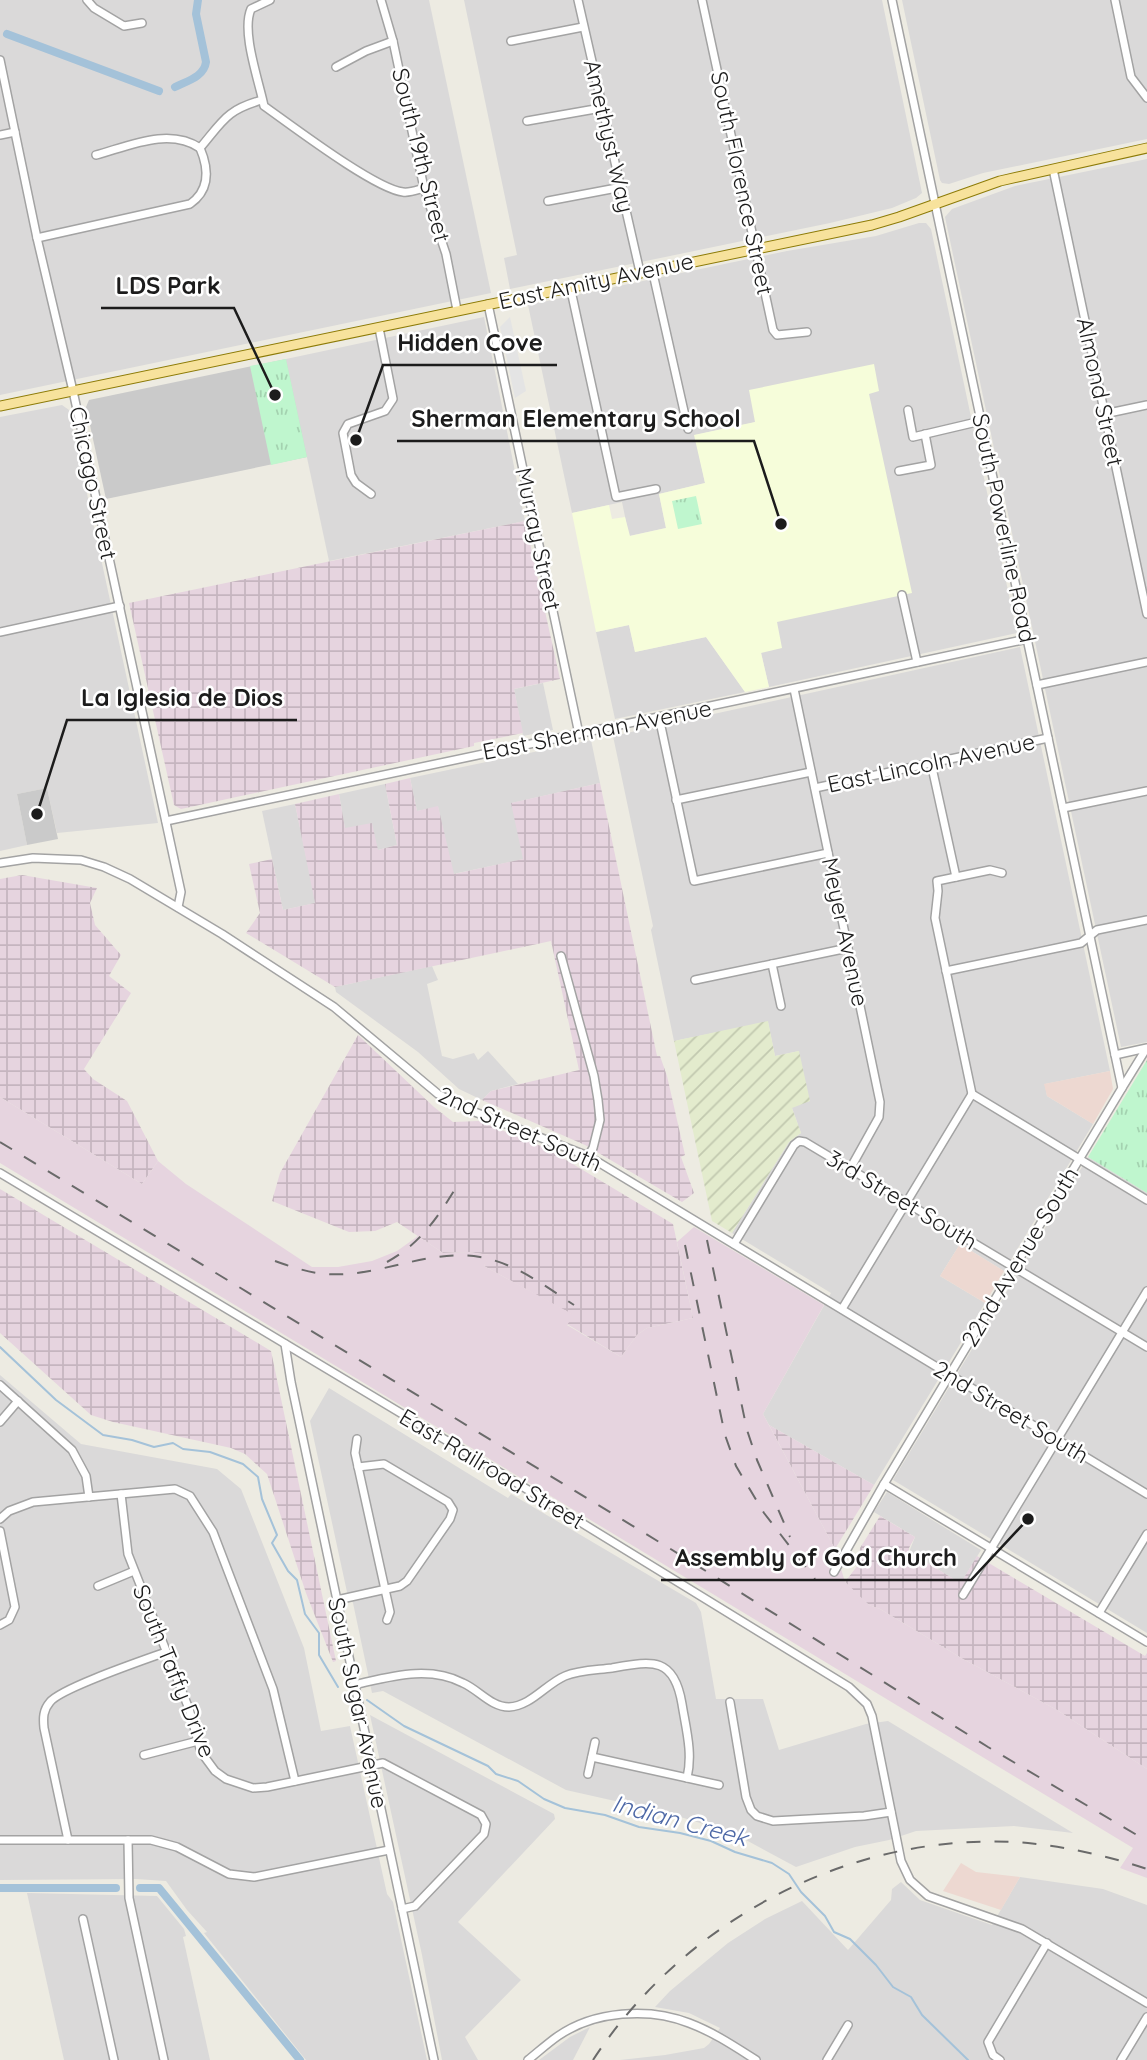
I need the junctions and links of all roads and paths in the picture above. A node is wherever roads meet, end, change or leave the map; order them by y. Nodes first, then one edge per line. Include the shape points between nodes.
1 (87, 0) edge
2 (270, 0) edge
3 (381, 0) edge
4 (578, 0) edge
5 (702, 0) edge
6 (892, 0) edge
7 (1115, 0) edge
8 (142, 23) dead end
9 (583, 27) junction
10 (393, 41) junction
11 (511, 41) dead end
12 (0, 60) edge
13 (336, 67) dead end
14 (1147, 98) edge
15 (262, 100) junction
16 (601, 108) junction
17 (527, 121) dead end
18 (15, 132) junction
19 (0, 135) edge
20 (200, 148) junction
21 (1147, 148) edge
22 (96, 155) dead end
23 (1053, 169) junction
24 (622, 187) junction
25 (424, 188) junction
26 (548, 201) dead end
27 (935, 204) junction
28 (37, 238) junction
29 (756, 248) junction
30 (652, 269) junction
31 (640, 272) junction
32 (570, 286) junction
33 (488, 304) junction
34 (457, 310) junction
35 (379, 328) junction
36 (807, 332) dead end
37 (73, 391) junction
38 (1147, 405) edge
39 (0, 406) edge
40 (908, 410) dead end
41 (1104, 414) junction
42 (981, 421) junction
43 (688, 429) dead end
44 (925, 434) junction
45 (899, 471) dead end
46 (656, 489) dead end
47 (371, 494) dead end
48 (902, 595) dead end
49 (120, 606) junction
50 (1147, 614) edge
51 (0, 632) edge
52 (1027, 639) junction
53 (917, 662) junction
54 (1147, 662) edge
55 (1037, 685) junction
56 (794, 689) junction
57 (659, 717) junction
58 (579, 734) junction
59 (1048, 738) junction
60 (931, 763) junction
61 (811, 772) junction
62 (814, 788) junction
63 (1147, 791) edge
64 (676, 800) junction
65 (1063, 808) junction
66 (166, 821) junction
67 (828, 853) junction
68 (0, 863) edge
69 (1002, 873) dead end
70 (956, 877) junction
71 (178, 907) junction
72 (1147, 920) edge
73 (1090, 936) junction
74 (848, 948) junction
75 (561, 956) dead end
76 (772, 964) junction
77 (946, 971) junction
78 (695, 980) dead end
79 (781, 1006) dead end
80 (1147, 1049) edge
81 (1115, 1055) junction
82 (1122, 1088) junction
83 (972, 1094) junction
84 (588, 1156) junction
85 (1079, 1159) junction
86 (850, 1169) junction
87 (0, 1173) edge
88 (1147, 1200) edge
89 (906, 1202) junction
90 (734, 1244) junction
91 (1014, 1267) junction
92 (1147, 1291) edge
93 (842, 1309) junction
94 (1122, 1332) junction
95 (285, 1345) junction
96 (1147, 1347) edge
97 (949, 1375) junction
98 (0, 1385) edge
99 (19, 1401) junction
100 (0, 1422) edge
101 (357, 1439) dead end
102 (1057, 1440) junction
103 (358, 1467) junction
104 (884, 1484) junction
105 (121, 1494) junction
106 (1147, 1494) edge
107 (89, 1497) junction
108 (0, 1519) edge
109 (0, 1531) edge
110 (1147, 1534) edge
111 (992, 1548) junction
112 (134, 1571) junction
113 (834, 1572) dead end
114 (98, 1586) dead end
115 (386, 1589) junction
116 (963, 1595) dead end
117 (337, 1600) junction
118 (1099, 1613) junction
119 (387, 1620) dead end
120 (0, 1625) edge
121 (1147, 1643) edge
122 (166, 1652) junction
123 (354, 1685) junction
124 (730, 1702) dead end
125 (198, 1741) junction
126 (595, 1742) dead end
127 (144, 1755) dead end
128 (592, 1757) junction
129 (371, 1765) junction
130 (588, 1774) dead end
131 (687, 1778) junction
132 (295, 1781) junction
133 (719, 1785) dead end
134 (891, 1812) junction
135 (0, 1840) edge
136 (68, 1840) junction
137 (128, 1840) junction
138 (389, 1850) junction
139 (402, 1909) junction
140 (83, 1919) dead end
141 (1047, 1943) junction
142 (1147, 2003) edge
143 (1147, 2017) edge
144 (848, 2025) dead end
145 (114, 2060) edge
146 (164, 2060) edge
147 (434, 2060) edge
148 (528, 2060) edge
149 (756, 2060) edge
150 (827, 2060) edge
151 (1000, 2060) edge
152 (1121, 2060) edge

1 - 8 street via 124,26
2 - 15 street via 251,9 248,16
3 - 10 street, South 19th Street
4 - 9 street, Amethyst Way
5 - 29 street, South Florence Street
6 - 27 street, South Powerline Road
7 - 14 street via 1131,77
9 - 11 street
9 - 16 street, Amethyst Way
10 - 13 street
10 - 25 street, South 19th Street
12 - 18 street, Chicago Street
15 - 20 street via 241,106 225,118
15 - 25 street via 264,106 390,189 405,193
16 - 17 street
16 - 24 street, Amethyst Way
18 - 19 street
18 - 28 street, Chicago Street
20 - 22 street via 176,137
20 - 28 street via 207,175 205,187 190,204
21 - 23 main road, East Amity Avenue
23 - 27 main road, East Amity Avenue via 977,187
23 - 41 street, Almond Street
24 - 26 street
24 - 31 street, Amethyst Way
25 - 34 street, South 19th Street via 446,254
27 - 29 main road, East Amity Avenue via 872,225
27 - 42 street, South Powerline Road
28 - 37 street, Chicago Street
29 - 30 main road, East Amity Avenue
29 - 36 street, South Florence Street via 773,330 784,336
30 - 31 main road, East Amity Avenue
30 - 43 street
31 - 32 main road, East Amity Avenue
32 - 33 main road, East Amity Avenue
32 - 46 street via 616,498
33 - 34 main road, East Amity Avenue
33 - 58 street, Murray Street
34 - 35 main road, East Amity Avenue
35 - 37 main road, East Amity Avenue
35 - 47 street via 393,399 385,411 348,424 343,433 351,475
37 - 39 main road, East Amity Avenue
37 - 49 street, Chicago Street
38 - 41 street
40 - 44 street via 913,437
41 - 50 street, Almond Street
42 - 44 street
42 - 52 street, South Powerline Road
44 - 45 street via 931,465
48 - 53 street
49 - 51 street
49 - 66 street, Chicago Street
52 - 53 street, East Sherman Avenue
52 - 55 street, South Powerline Road
53 - 56 street, East Sherman Avenue
54 - 55 street
55 - 59 street, South Powerline Road
56 - 57 street, East Sherman Avenue
56 - 61 street, Meyer Avenue
57 - 58 street, East Sherman Avenue
57 - 64 street
58 - 66 street, East Sherman Avenue
59 - 60 street, East Lincoln Avenue
59 - 65 street, South Powerline Road
60 - 62 street, East Lincoln Avenue
60 - 70 street
61 - 62 street, Meyer Avenue
61 - 64 street, East Lincoln Avenue
62 - 67 street, Meyer Avenue
63 - 65 street
64 - 67 street via 694,881
65 - 73 street, South Powerline Road
66 - 71 street, Chicago Street via 181,892
67 - 74 street, Meyer Avenue
68 - 71 street, 2nd Street South via 33,858 81,860 130,879
69 - 70 street via 990,870
70 - 77 street via 937,881 934,918
71 - 84 street, 2nd Street South via 334,1007 438,1094
72 - 73 street via 1097,930
73 - 77 street via 1081,943
73 - 81 street, South Powerline Road
74 - 76 street
74 - 86 street, Meyer Avenue via 881,1109
75 - 84 street via 598,1100 600,1120
76 - 78 street
76 - 79 street
77 - 83 street
80 - 81 street
80 - 82 street, 22nd Avenue South
81 - 82 street
82 - 85 street, 22nd Avenue South
83 - 85 street
83 - 89 street
84 - 90 street, 2nd Street South
85 - 88 street
85 - 91 street, 22nd Avenue South
86 - 89 street, 3rd Street South
86 - 90 street, 3rd Street South via 799,1141
87 - 95 street, East Railroad Street
89 - 91 street, 3rd Street South
89 - 93 street
90 - 93 street, 2nd Street South
91 - 94 street, 3rd Street South
91 - 97 street, 22nd Avenue South
92 - 94 street
93 - 97 street, 2nd Street South
94 - 96 street, 3rd Street South
94 - 102 street
95 - 117 street, South Sugar Avenue
95 - 134 street, East Railroad Street via 849,1687 873,1716
97 - 102 street, 2nd Street South
97 - 104 street, 22nd Avenue South
98 - 99 street
99 - 100 street
99 - 107 street via 72,1450 86,1476
101 - 103 street
102 - 106 street, 2nd Street South
102 - 111 street
103 - 115 street
103 - 115 street via 384,1464 453,1510 407,1581
104 - 111 street
104 - 113 street, 22nd Avenue South
105 - 107 street
105 - 112 street, South Taffy Drive via 126,1547
105 - 132 street via 175,1489 190,1496 205,1517 274,1689
107 - 108 street via 33,1503
109 - 120 street via 15,1607 9,1620
110 - 118 street
111 - 116 street
111 - 118 street
112 - 114 street
112 - 122 street, South Taffy Drive
115 - 117 street
115 - 119 street
117 - 123 street, South Sugar Avenue
118 - 121 street
122 - 125 street, South Taffy Drive
122 - 136 street via 63,1692 48,1704 44,1728
123 - 129 street, South Sugar Avenue
123 - 131 street via 408,1674 440,1674 495,1704 513,1706 573,1674 653,1662 672,1673 679,1688 691,1759
124 - 134 street via 746,1797 757,1816 772,1821
125 - 127 street
125 - 132 street, South Taffy Drive via 215,1771 239,1785 267,1787
126 - 128 street
128 - 130 street
128 - 131 street
129 - 132 street, South Taffy Drive
129 - 138 street, South Sugar Avenue
129 - 139 street via 383,1763 481,1815 486,1824 484,1834 415,1906
131 - 133 street
134 - 141 street, East Railroad Street via 901,1861 910,1880 928,1896 997,1919
135 - 136 street
136 - 137 street
137 - 138 street via 166,1843 229,1874 254,1878
137 - 146 street via 129,1898
138 - 139 street, South Sugar Avenue
139 - 147 street, South Sugar Avenue
140 - 145 street
141 - 142 street, East Railroad Street
141 - 151 street via 988,2042
143 - 152 street
144 - 150 street
148 - 149 street via 559,2035 583,2024 608,2016 640,2014 688,2022

